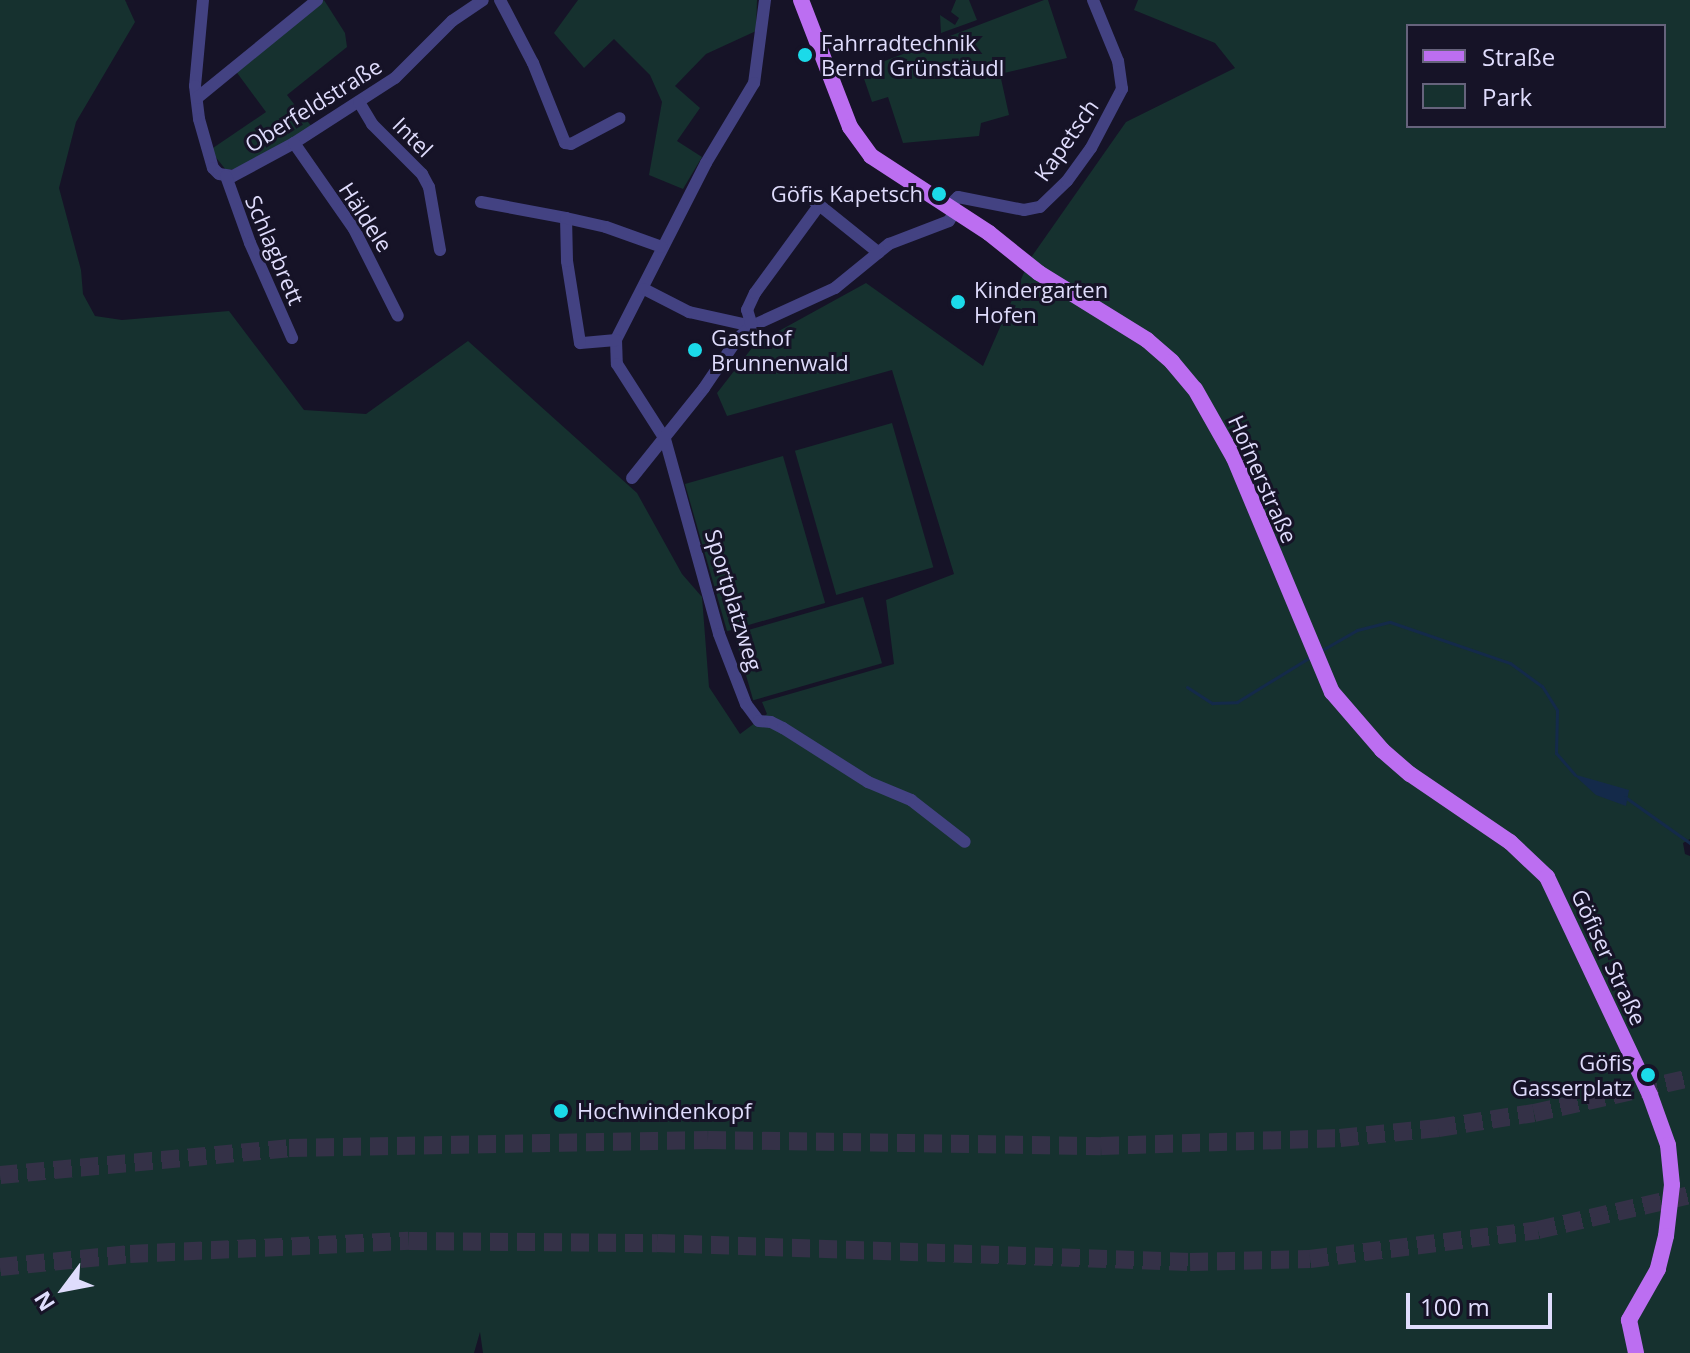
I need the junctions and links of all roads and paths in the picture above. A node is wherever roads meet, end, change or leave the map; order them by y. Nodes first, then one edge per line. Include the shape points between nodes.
1 (203, 0) edge
2 (317, 0) edge
3 (483, 0) edge
4 (500, 0) edge
5 (765, 0) edge
6 (801, 0) edge
7 (1093, 0) edge
8 (197, 98) junction
9 (359, 102) junction
10 (620, 118) dead end
11 (294, 143) junction
12 (226, 176) junction
13 (803, 192) dead end
14 (481, 202) dead end
15 (818, 207) junction
16 (952, 209) junction
17 (566, 218) junction
18 (662, 247) junction
19 (440, 250) dead end
20 (879, 253) junction
21 (644, 289) junction
22 (398, 316) dead end
23 (752, 326) junction
24 (292, 338) dead end
25 (616, 340) junction
26 (665, 439) junction
27 (632, 478) dead end
28 (1318, 665) joint
29 (965, 842) dead end
30 (1636, 1353) edge

1 - 8 street, Oberfeldstraße
2 - 8 street
3 - 9 street, Oberfeldstraße via 452,21 395,78
4 - 10 street via 565,143
5 - 18 street via 754,83
6 - 16 main road, Hofnerstraße via 859,141 889,171
7 - 16 street, Kapetsch via 1118,61 1122,89 1091,148 1040,207 1024,210 958,197
8 - 12 street, Oberfeldstraße via 208,159
9 - 11 street, Oberfeldstraße
9 - 19 street, Intel via 372,124 422,174
11 - 12 street, Oberfeldstraße via 241,174
11 - 22 street, Häldele via 354,229
12 - 24 street, Schlagbrett
13 - 15 street
14 - 17 street
15 - 20 street
15 - 23 street via 755,293 747,310
16 - 20 street via 949,221 903,236
16 - 28 main road, Hofnerstraße via 1147,340 1195,389 1234,458
17 - 18 street
17 - 25 street via 580,343
18 - 21 street
20 - 23 street via 835,288
21 - 23 street via 689,312
21 - 25 street
23 - 26 street
25 - 26 street, Sportplatzweg via 623,377
26 - 27 street
26 - 29 street, Sportplatzweg via 719,634 746,704 759,721 783,728 868,782 911,800
28 - 30 main road, Göfiser Straße via 1332,692 1382,750 1510,842 1547,877 1563,906 1658,1112 1668,1145 1672,1185 1666,1236 1658,1269 1629,1320

